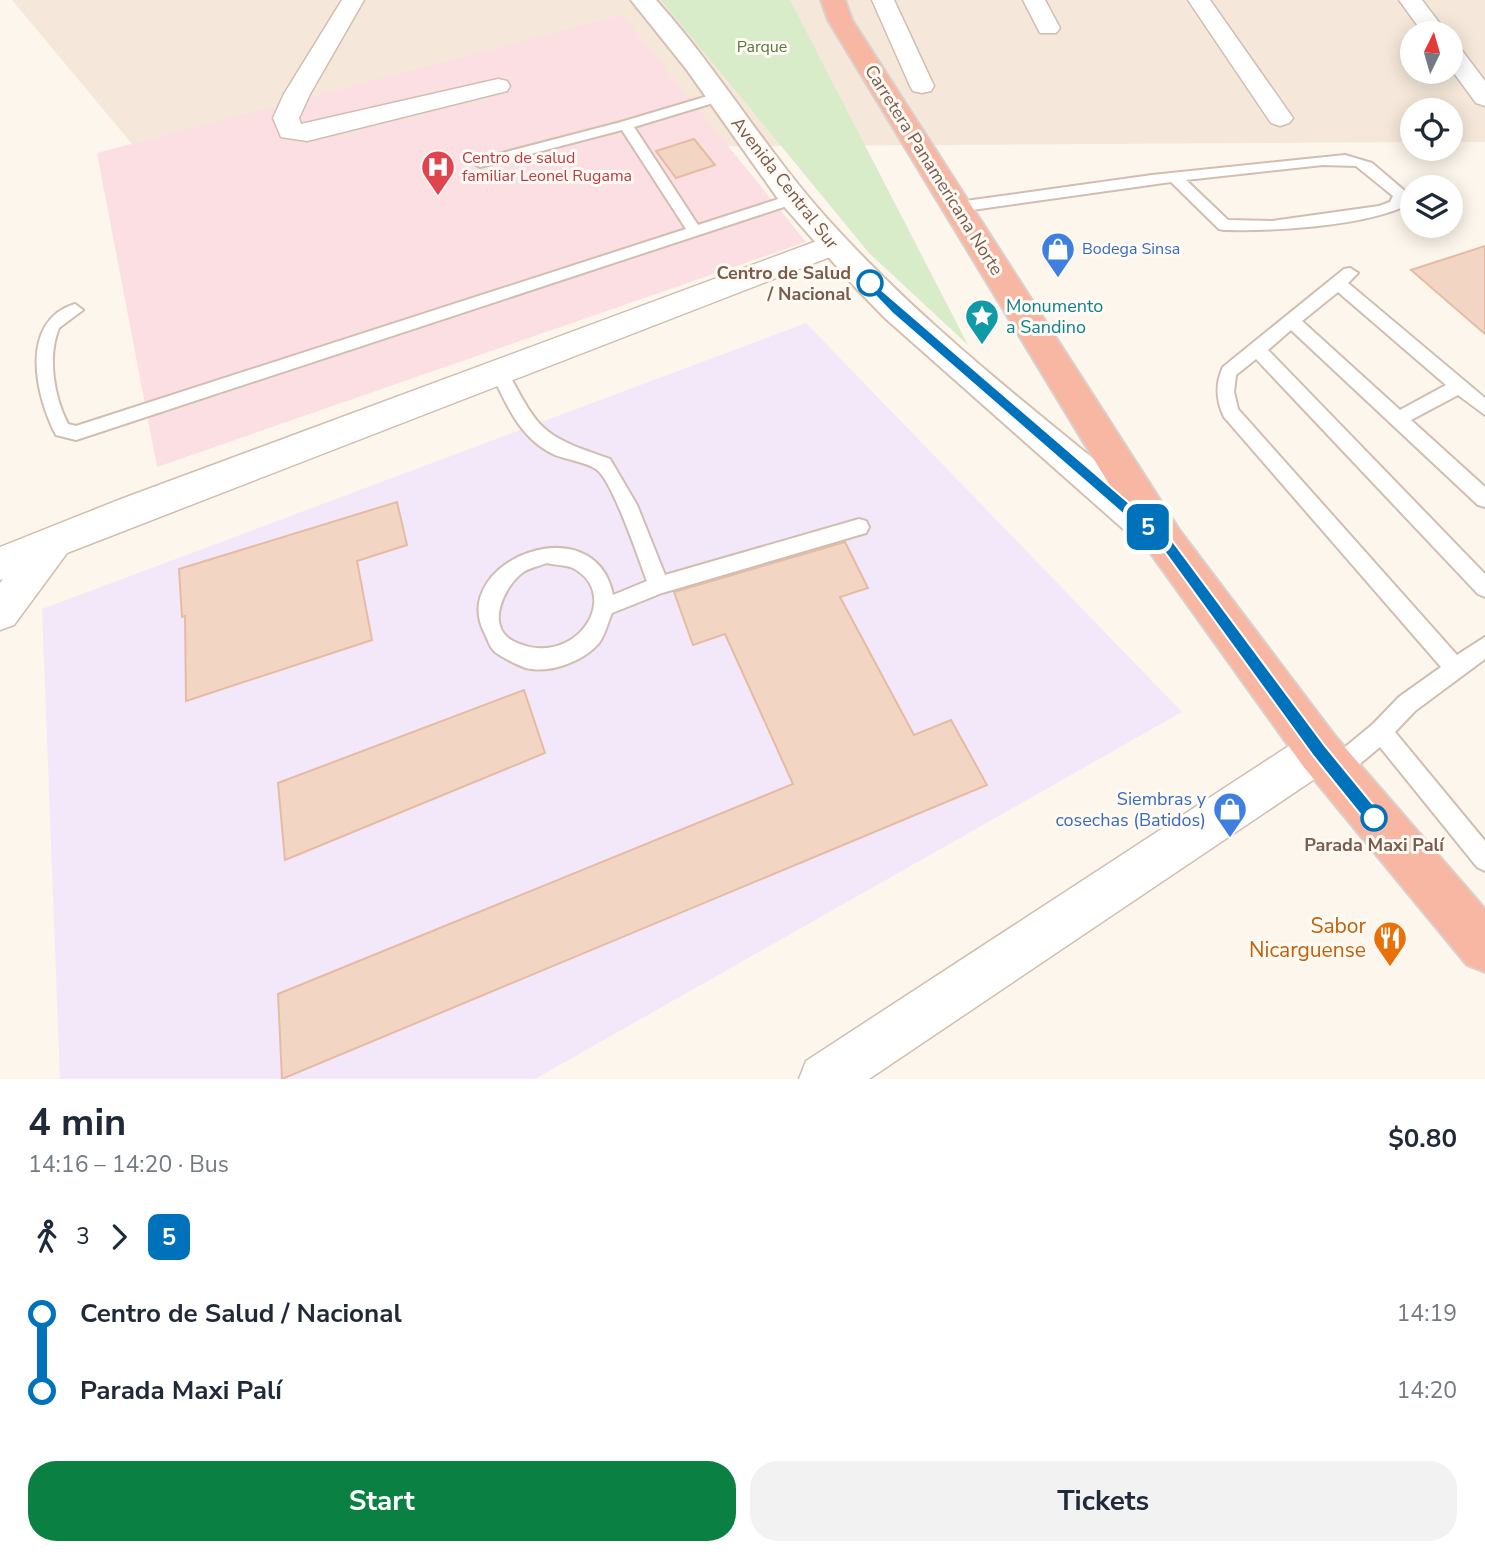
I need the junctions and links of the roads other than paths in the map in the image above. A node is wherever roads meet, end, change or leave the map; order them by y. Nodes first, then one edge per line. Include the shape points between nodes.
1 (353, 0) edge
2 (643, 0) edge
3 (833, 0) edge
4 (883, 0) edge
5 (1034, 0) edge
6 (1199, 0) edge
7 (1410, 0) edge
8 (1426, 21) edge
9 (1048, 27) dead end
10 (1463, 70) edge
11 (498, 86) dead end
12 (922, 86) dead end
13 (718, 97) junction
14 (1485, 98) edge
15 (1280, 118) dead end
16 (626, 125) junction
17 (480, 163) dead end
18 (1175, 178) junction
19 (794, 199) junction
20 (958, 207) junction
21 (695, 232) junction
22 (833, 245) junction
23 (75, 310) dead end
24 (1292, 321) junction
25 (1257, 349) junction
26 (499, 372) junction
27 (1459, 386) junction
28 (1485, 408) edge
29 (1399, 418) junction
30 (1485, 499) edge
31 (859, 527) dead end
32 (54, 542) junction
33 (1166, 543) junction
34 (0, 564) edge
35 (659, 585) junction
36 (1485, 588) edge
37 (605, 607) junction
38 (0, 613) edge
39 (1485, 647) edge
40 (1457, 670) junction
41 (1381, 732) junction
42 (1327, 760) junction
43 (1485, 859) edge
44 (1485, 947) edge
45 (824, 1079) edge

1 - 11 street via 297,94 286,118 290,131 307,133
2 - 13 street, Avenida Central Sur
3 - 20 highway, Carretera Panamericana Norte via 840,20
4 - 12 street
5 - 9 street
6 - 15 street
7 - 8 street
10 - 14 street
13 - 16 lane
13 - 19 street, Avenida Central Sur
16 - 17 lane
16 - 21 lane
18 - 18 lane via 1353,161 1401,195 1396,205 1381,211 1272,226 1236,226 1224,225 1206,211
18 - 20 lane
19 - 21 lane
19 - 22 street, Avenida Central Sur
20 - 33 highway, Carretera Panamericana Norte
21 - 23 lane via 76,433 62,429 54,418 45,349 53,324
22 - 26 street
22 - 33 street, Avenida Central Sur via 896,310
24 - 25 lane
24 - 27 lane via 1344,278
24 - 29 lane
25 - 36 lane
25 - 40 lane via 1229,372 1224,383 1230,412
26 - 32 street
26 - 35 lane via 522,416 540,438 604,464 628,505
27 - 28 lane
27 - 29 lane
29 - 30 lane
31 - 35 lane
32 - 34 street
32 - 38 street
33 - 42 highway, Carretera Panamericana Norte
35 - 37 lane
37 - 37 lane via 600,580 578,560 547,555 516,566 494,589 488,619 501,645 529,659 564,656 592,636
39 - 40 lane
40 - 41 lane via 1406,704
41 - 42 lane
41 - 43 lane
42 - 44 highway, Carretera Panamericana Norte
42 - 45 street

